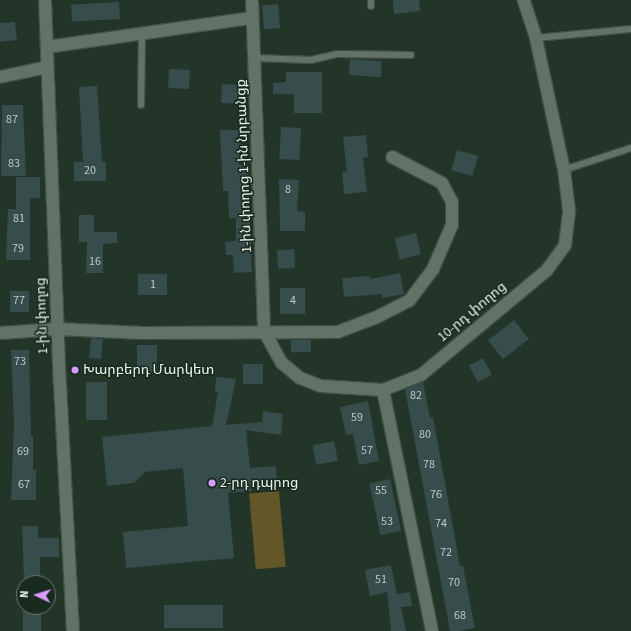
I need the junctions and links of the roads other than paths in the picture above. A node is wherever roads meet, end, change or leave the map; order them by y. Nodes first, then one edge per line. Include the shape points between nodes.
1 (45, 0) edge
2 (252, 0) edge
3 (524, 0) edge
4 (252, 18) junction
5 (631, 29) edge
6 (142, 33) junction
7 (536, 38) junction
8 (47, 47) junction
9 (410, 55) dead end
10 (256, 58) junction
11 (47, 67) junction
12 (0, 77) edge
13 (141, 105) dead end
14 (631, 148) edge
15 (392, 157) dead end
16 (564, 170) junction
17 (58, 329) junction
18 (264, 331) junction
19 (0, 333) edge
20 (384, 390) junction
21 (73, 631) edge
22 (432, 631) edge

1 - 8 street, 1-ին փողոց
2 - 4 street, 1-ին փողոց 1-ին նրբանցք
3 - 7 street, 10-րդ փողոց
4 - 6 street
4 - 10 street, 1-ին փողոց 1-ին նրբանցք
5 - 7 lane
6 - 8 street
6 - 13 lane
7 - 16 street, 10-րդ փողոց
8 - 11 street, 1-ին փողոց
9 - 10 lane via 337,54 311,60
10 - 18 street, 1-ին փողոց 1-ին նրբանցք
11 - 12 street
11 - 17 street, 1-ին փողոց
14 - 16 lane
15 - 18 street via 442,183 452,202 452,225 434,269 408,301 375,318 338,332
16 - 20 street, 10-րդ փողոց via 569,210 565,245 547,270 421,375
17 - 18 street via 144,333
17 - 19 street
17 - 21 street, 1-ին փողոց
18 - 20 street via 282,363 300,378 321,386
20 - 22 street

